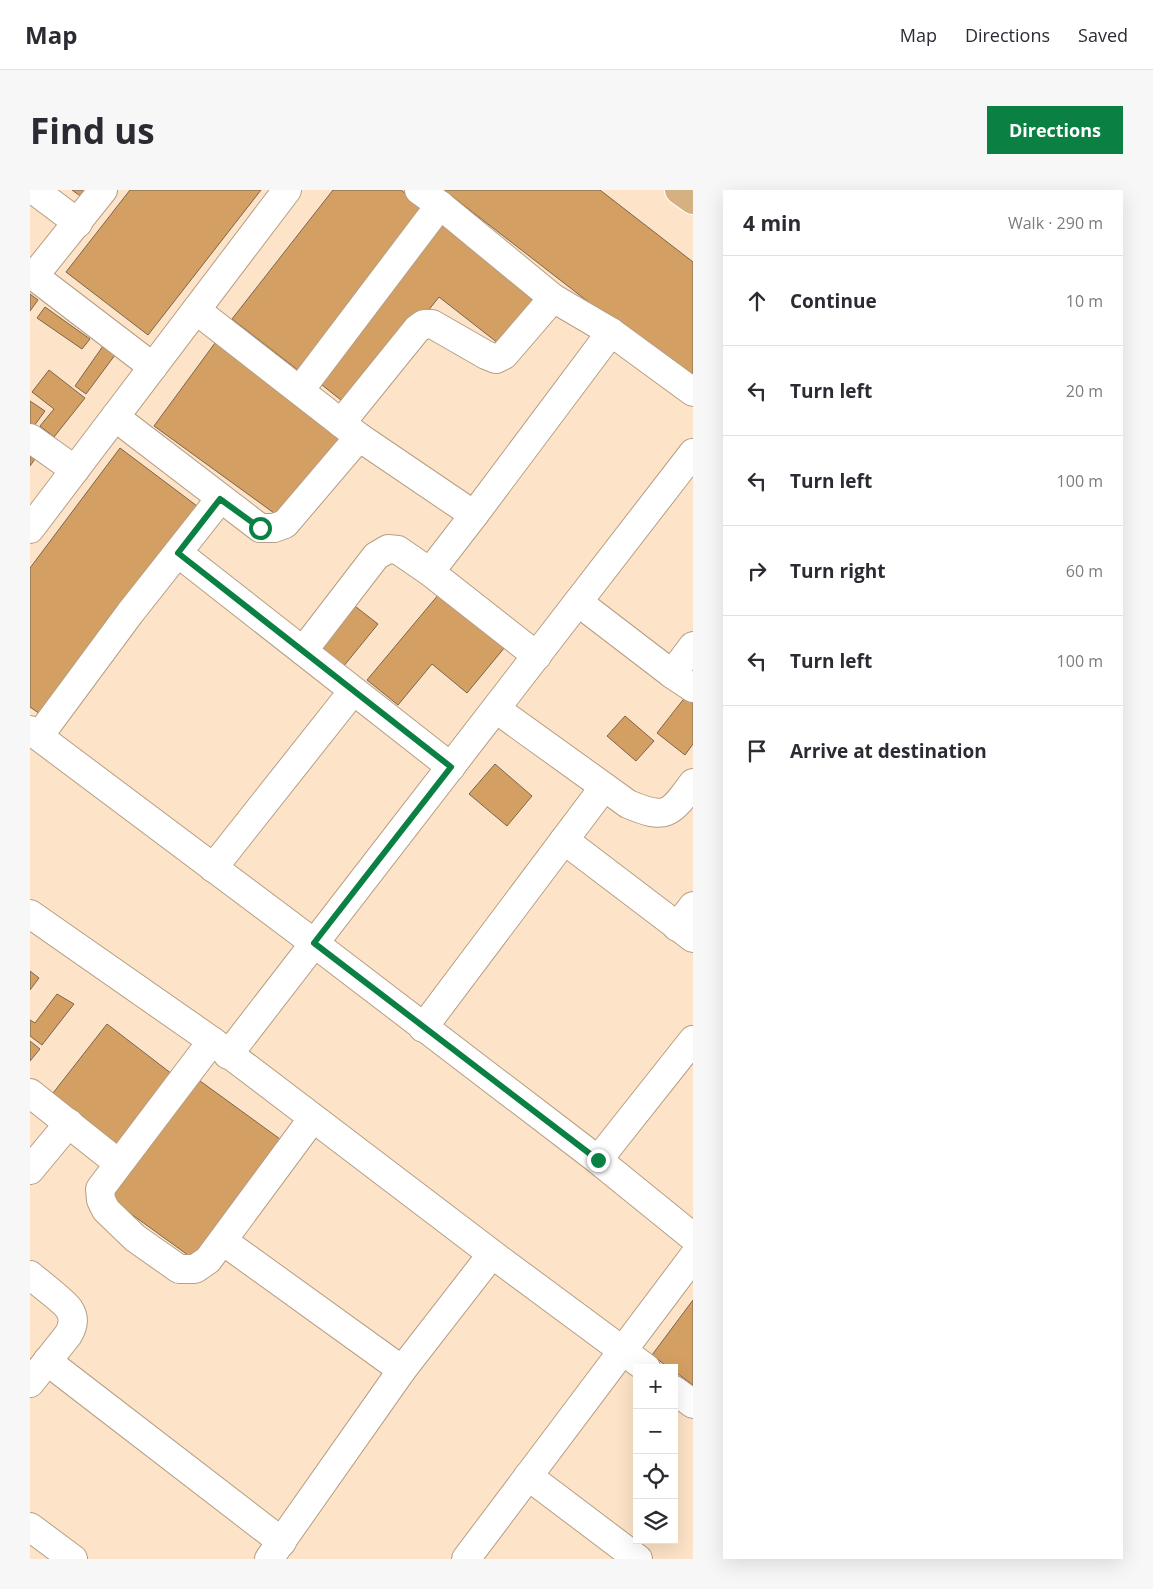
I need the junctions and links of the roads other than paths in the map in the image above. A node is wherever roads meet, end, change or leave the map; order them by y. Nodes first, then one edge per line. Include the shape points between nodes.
1 (34, 190) edge
2 (102, 190) edge
3 (287, 190) edge
4 (679, 190) edge
5 (430, 197) edge
6 (693, 200) edge
7 (78, 223) junction
8 (32, 275) edge
9 (553, 298) junction
10 (196, 310) junction
11 (610, 332) junction
12 (153, 367) junction
13 (300, 390) junction
14 (693, 392) edge
15 (115, 417) junction
16 (350, 430) junction
17 (30, 438) edge
18 (693, 453) edge
19 (75, 470) junction
20 (220, 499) junction
21 (474, 515) junction
22 (30, 529) edge
23 (178, 553) junction
24 (430, 572) junction
25 (578, 602) junction
26 (693, 646) edge
27 (303, 651) junction
28 (536, 656) junction
29 (682, 681) edge
30 (354, 691) junction
31 (496, 709) junction
32 (34, 733) edge
33 (451, 767) junction
34 (693, 783) edge
35 (604, 787) junction
36 (564, 840) junction
37 (214, 868) junction
38 (30, 914) edge
39 (688, 924) edge
40 (314, 943) junction
41 (423, 1028) junction
42 (693, 1040) edge
43 (220, 1048) junction
44 (30, 1093) edge
45 (313, 1118) junction
46 (70, 1123) junction
47 (598, 1160) junction
48 (118, 1163) junction
49 (30, 1170) edge
50 (693, 1237) edge
51 (223, 1241) junction
52 (492, 1254) junction
53 (693, 1257) edge
54 (30, 1276) edge
55 (623, 1350) junction
56 (47, 1361) junction
57 (641, 1364) edge
58 (402, 1370) junction
59 (30, 1383) edge
60 (678, 1393) edge
61 (693, 1404) edge
62 (528, 1476) junction
63 (30, 1527) edge
64 (276, 1551) edge
65 (73, 1559) edge
66 (466, 1559) edge
67 (638, 1559) edge

1 - 7 street
2 - 7 street
3 - 10 street
4 - 6 main road
5 - 9 street
5 - 13 street
7 - 8 street
8 - 12 street
9 - 11 street
9 - 16 street via 504,355 496,359 432,324 424,324 417,329
10 - 12 street
10 - 13 street
11 - 14 street
11 - 21 street
12 - 15 street
13 - 16 street
15 - 19 street
15 - 20 street
16 - 20 street via 285,524 260,528
16 - 21 street
17 - 19 street
18 - 25 street
19 - 22 street
20 - 23 street
21 - 24 street
23 - 27 street
23 - 32 street
24 - 27 street via 398,550 388,549 376,556
24 - 28 street
25 - 28 street
25 - 29 street
26 - 29 street
27 - 30 street
28 - 31 street
30 - 33 street
30 - 37 street
31 - 33 street
31 - 35 street
32 - 37 street
33 - 40 street
34 - 35 street via 666,813 650,813 628,804
35 - 36 street
36 - 39 street
36 - 41 street
37 - 40 street
38 - 43 street
40 - 41 street
40 - 43 street
41 - 47 street
42 - 47 street
43 - 45 street
43 - 48 street
44 - 46 street
45 - 51 street
45 - 52 street
46 - 48 street
46 - 49 street
47 - 50 street
48 - 51 street via 100,1189 101,1200 106,1210 135,1238 179,1269 195,1269 208,1260
51 - 58 street
52 - 55 street
52 - 58 street
53 - 55 street
54 - 56 street via 69,1308 73,1320 72,1328
55 - 57 street
55 - 62 street
56 - 59 street
56 - 64 street
58 - 64 street
60 - 61 street
62 - 66 street
62 - 67 street
63 - 65 street

